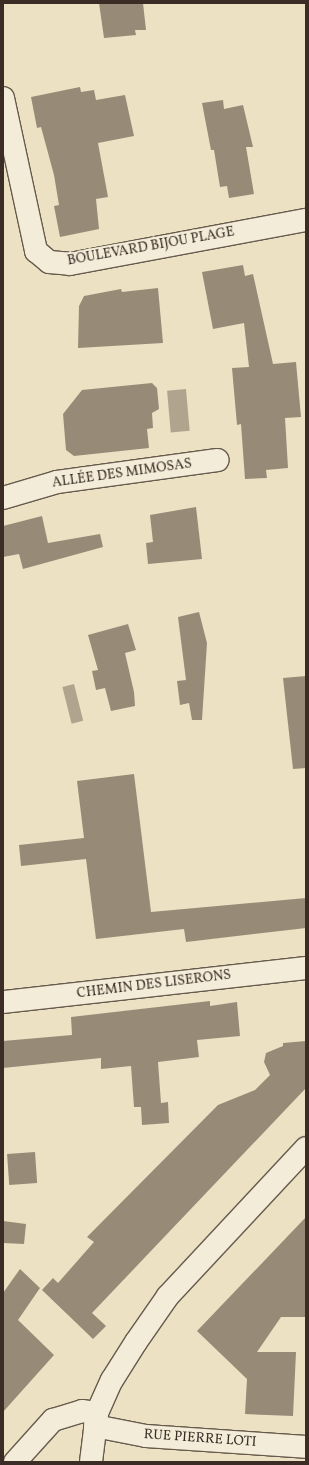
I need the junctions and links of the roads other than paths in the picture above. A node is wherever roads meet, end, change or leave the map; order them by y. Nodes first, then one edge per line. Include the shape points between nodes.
1 (3, 98) edge
2 (306, 220) edge
3 (218, 460) dead end
4 (3, 498) edge
5 (306, 968) edge
6 (3, 1002) edge
7 (306, 1148) edge
8 (96, 1420) junction
9 (306, 1447) edge
10 (15, 1462) edge
11 (91, 1462) edge

1 - 2 street, BOULEVARD BIJOU PLAGE via 36,251 49,262 70,264
3 - 4 street, ALLÉE DES MIMOSAS via 57,482
5 - 6 street, CHEMIN DES LISERONS
7 - 8 street via 168,1296 112,1380
8 - 9 street, RUE PIERRE LOTI via 146,1436
8 - 10 street, RUE PIERRE LOTI via 82,1411 53,1420
8 - 11 street

